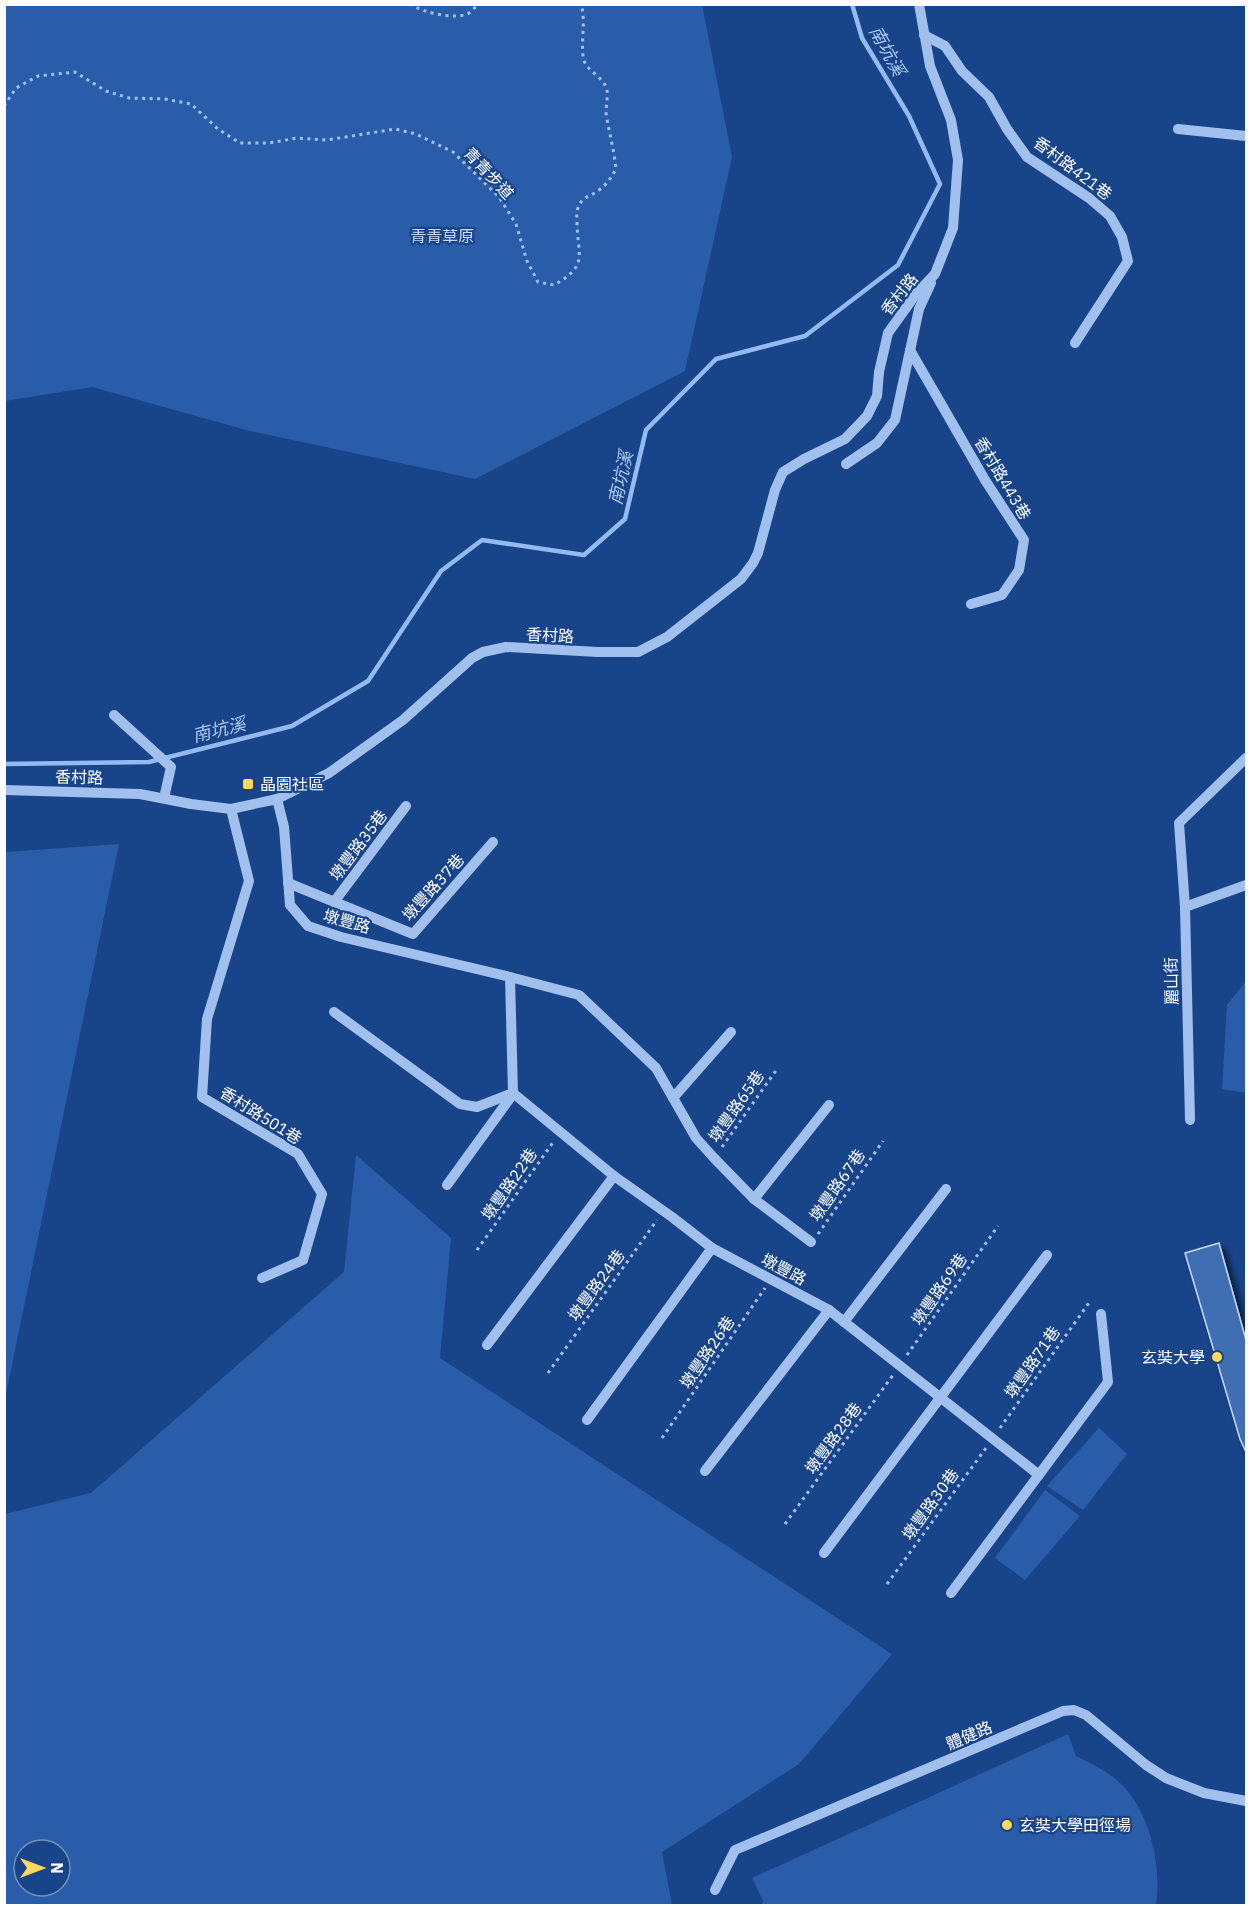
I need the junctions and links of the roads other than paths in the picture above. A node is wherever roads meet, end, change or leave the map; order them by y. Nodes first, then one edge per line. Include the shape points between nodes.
1 (919, 4) edge
2 (924, 35) junction
3 (1178, 129) dead end
4 (1246, 136) edge
5 (935, 274) junction
6 (1075, 343) dead end
7 (910, 350) junction
8 (846, 464) dead end
9 (971, 604) dead end
10 (114, 715) dead end
11 (1246, 758) edge
12 (4, 790) edge
13 (164, 798) junction
14 (277, 799) junction
15 (406, 806) dead end
16 (231, 809) junction
17 (493, 842) dead end
18 (288, 883) junction
19 (1246, 885) edge
20 (334, 902) junction
21 (1185, 907) junction
22 (510, 977) junction
23 (334, 1012) dead end
24 (731, 1032) dead end
25 (513, 1093) junction
26 (673, 1098) junction
27 (829, 1105) dead end
28 (1190, 1120) dead end
29 (614, 1176) junction
30 (447, 1185) dead end
31 (946, 1189) dead end
32 (754, 1199) junction
33 (811, 1242) road end
34 (712, 1248) junction
35 (1047, 1255) dead end
36 (262, 1278) dead end
37 (829, 1310) junction
38 (1101, 1314) dead end
39 (844, 1322) junction
40 (487, 1345) dead end
41 (941, 1396) junction
42 (587, 1420) dead end
43 (705, 1471) dead end
44 (1039, 1475) junction
45 (824, 1553) dead end
46 (951, 1593) dead end
47 (1246, 1801) edge
48 (715, 1890) dead end

1 - 2 street, 香村路
2 - 5 street, 香村路 via 930,66 951,120 958,160 953,228
2 - 6 street, 香村路421巷 via 945,46 962,71 989,97 1027,157 1089,198 1110,216 1122,237 1128,261
3 - 4 street
5 - 7 street, 香村路 via 920,309
5 - 14 street, 香村路 via 888,333 877,396 867,416 845,439 783,472 758,553 741,579 667,637 638,652 506,647 477,655 403,720 329,773
7 - 8 street, 香村路 via 895,420 877,443
7 - 9 street, 香村路443巷 via 1024,540 1019,570 1002,595
10 - 13 street via 171,767
11 - 21 street, 麗山街 via 1179,823
12 - 13 street, 香村路
13 - 16 street, 香村路
14 - 16 street, 香村路
14 - 18 street, 墩豐路 via 284,827
15 - 20 street, 墩豐路35巷
16 - 36 street, 香村路501巷 via 249,881 207,1018 202,1096 298,1154 322,1194 303,1260
17 - 20 street, 墩豐路37巷 via 413,934
18 - 20 street, 墩豐路37巷
18 - 22 street, 墩豐路 via 290,905 308,926
19 - 21 street
21 - 28 street, 麗山街
22 - 25 street
22 - 26 street, 墩豐路 via 579,995 656,1068
23 - 25 street via 460,1104 477,1107
24 - 26 street
25 - 29 street, 墩豐路
25 - 30 street
26 - 32 street, 墩豐路 via 696,1138
27 - 32 street
29 - 34 street, 墩豐路
29 - 40 street
31 - 39 street
32 - 33 street, 墩豐路
34 - 37 street, 墩豐路
34 - 42 street
35 - 41 street
37 - 39 street, 墩豐路
37 - 43 street
38 - 44 street via 1108,1383
39 - 41 street, 墩豐路
41 - 44 street, 墩豐路
41 - 45 street
44 - 46 street
47 - 48 street, 體健路 via 1203,1793 1166,1778 1086,1715 1063,1711 735,1850

